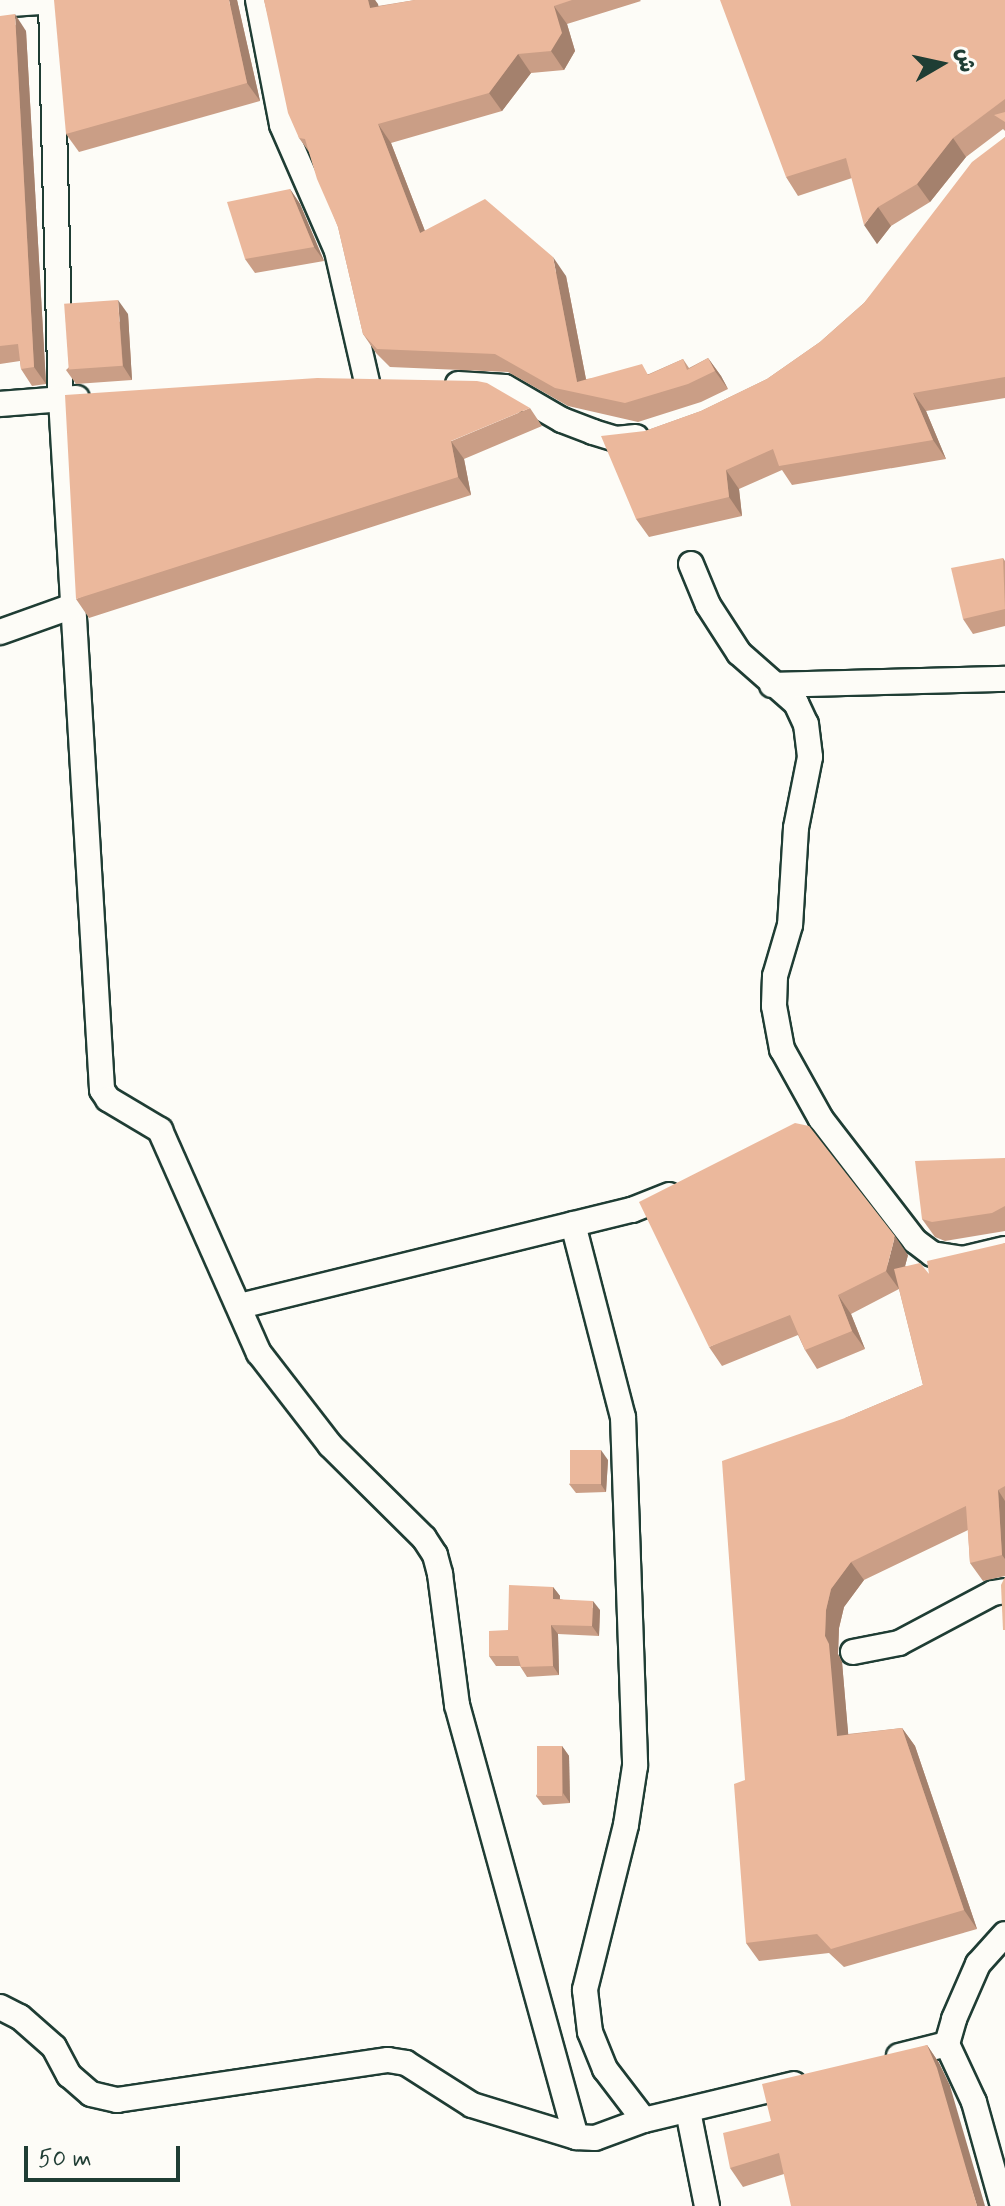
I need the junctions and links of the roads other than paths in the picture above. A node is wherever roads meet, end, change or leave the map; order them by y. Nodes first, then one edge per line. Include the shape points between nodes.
1 (258, 0) edge
2 (60, 1) edge
3 (7, 5) edge
4 (342, 382) edge
5 (367, 382) junction
6 (398, 383) edge
7 (429, 384) edge
8 (109, 396) edge
9 (61, 399) junction
10 (0, 404) edge
11 (653, 435) edge
12 (691, 564) dead end
13 (73, 606) junction
14 (0, 632) edge
15 (1005, 679) edge
16 (772, 685) junction
17 (821, 1119) junction
18 (795, 1132) edge
19 (690, 1184) edge
20 (573, 1224) junction
21 (1005, 1249) edge
22 (240, 1306) junction
23 (1005, 1591) edge
24 (853, 1652) dead end
25 (1005, 1934) edge
26 (0, 2007) edge
27 (947, 2044) junction
28 (871, 2064) edge
29 (810, 2080) edge
30 (688, 2111) junction
31 (644, 2120) junction
32 (576, 2137) junction
33 (707, 2206) edge
34 (1003, 2206) edge

1 - 5 street via 282,125 337,251
2 - 3 street
2 - 9 street
4 - 5 street
5 - 6 street
7 - 11 street via 505,387 593,432 616,439
8 - 9 street
9 - 10 street
9 - 13 street
12 - 16 street via 708,605 739,653
13 - 14 street
13 - 22 street via 100,1082 108,1099 160,1130
15 - 16 street
16 - 17 street via 796,703 806,724 810,757 796,828 790,925 775,976 774,1006 782,1049
17 - 18 street
17 - 21 street via 915,1241 932,1254 963,1259
19 - 20 street via 632,1210
20 - 22 street
20 - 31 street via 623,1417 635,1766 626,1825 585,1990 590,2032 605,2069
22 - 32 street via 259,1353 330,1445 435,1555 457,1705
23 - 24 street via 899,1643
25 - 27 street via 978,1964
26 - 32 street via 54,2047 69,2075 91,2094 117,2100 388,2060 406,2063 472,2105
27 - 28 street
27 - 34 street via 974,2102
29 - 30 street
30 - 31 street
30 - 33 street
31 - 32 street via 595,2138

